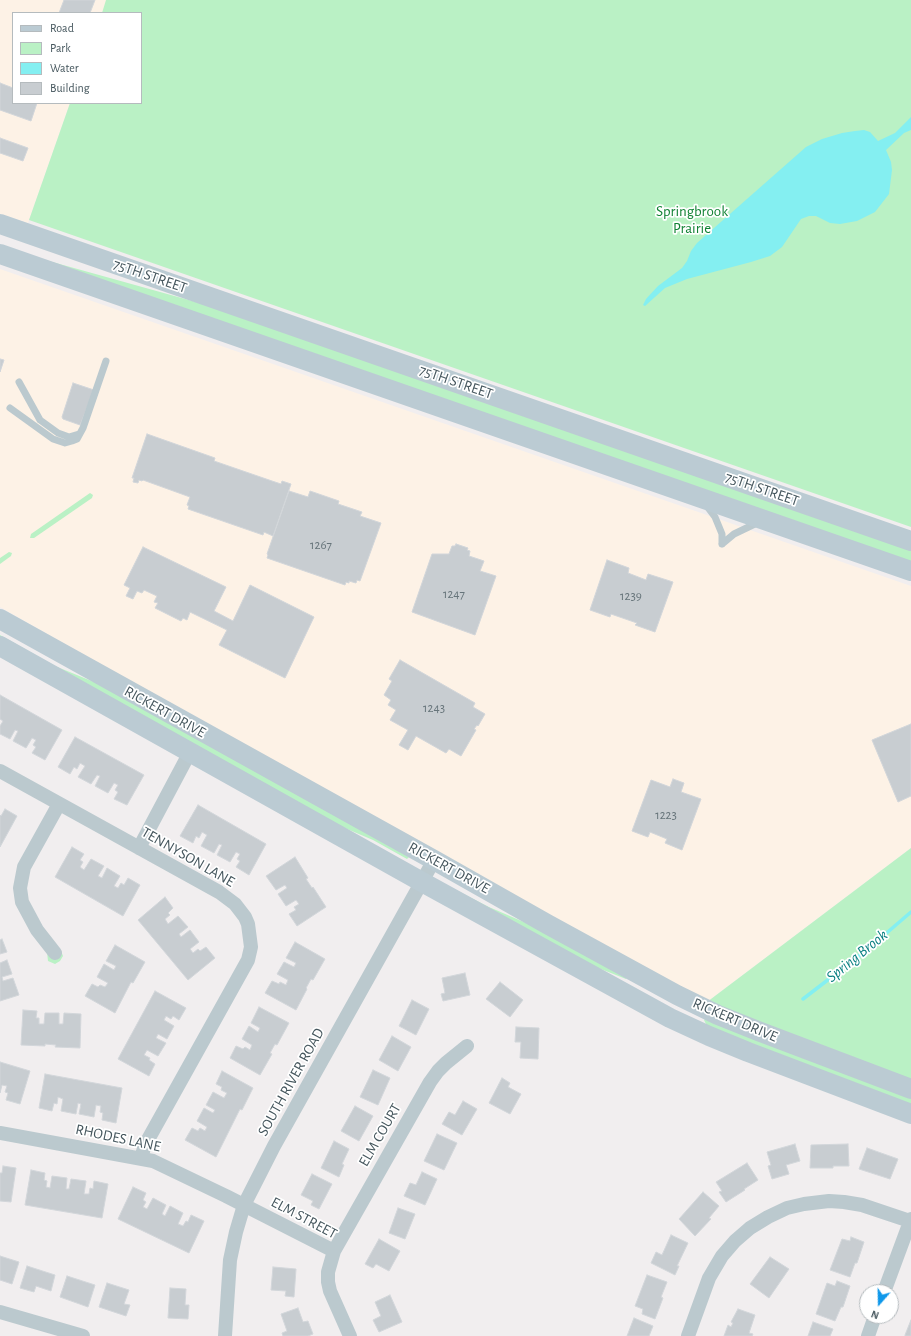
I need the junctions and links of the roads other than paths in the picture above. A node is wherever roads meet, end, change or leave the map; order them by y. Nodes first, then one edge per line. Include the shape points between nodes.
1 (0, 224) edge
2 (0, 254) edge
3 (106, 361) dead end
4 (19, 382) dead end
5 (10, 408) dead end
6 (80, 434) junction
7 (701, 498) junction
8 (763, 520) junction
9 (911, 541) edge
10 (911, 571) edge
11 (0, 619) edge
12 (0, 646) edge
13 (190, 752) junction
14 (0, 771) edge
15 (59, 804) junction
16 (139, 848) junction
17 (434, 860) junction
18 (422, 882) junction
19 (55, 953) dead end
20 (467, 1046) dead end
21 (911, 1089) edge
22 (911, 1114) edge
23 (0, 1133) edge
24 (141, 1158) junction
25 (244, 1205) junction
26 (910, 1220) edge
27 (334, 1251) junction
28 (887, 1284) edge
29 (0, 1312) edge
30 (872, 1324) edge
31 (83, 1336) edge
32 (225, 1336) edge
33 (350, 1336) edge
34 (688, 1336) edge
35 (868, 1336) edge

1 - 9 street, 75TH STREET
2 - 7 street, 75TH STREET
3 - 6 lane
4 - 6 lane via 40,420 58,433 69,437
5 - 6 lane via 58,442 72,442
7 - 8 street, 75TH STREET
7 - 8 lane via 715,517 722,534 722,544 734,534
8 - 10 street, 75TH STREET
11 - 17 street, RICKERT DRIVE
12 - 13 street, RICKERT DRIVE
13 - 16 street
13 - 18 street, RICKERT DRIVE
14 - 15 street, TENNYSON LANE
15 - 16 street, TENNYSON LANE
15 - 19 street via 24,867 20,888 22,902 36,930
16 - 24 street, TENNYSON LANE via 219,892 235,904 248,924 251,947 243,970 145,1145
17 - 18 street, SOUTH RIVER ROAD
17 - 21 street, RICKERT DRIVE via 643,977 718,1015
18 - 22 street, RICKERT DRIVE via 681,1023 748,1052
18 - 25 street, SOUTH RIVER ROAD via 274,1146
20 - 27 street, ELM COURT via 446,1063 430,1082
23 - 24 street, RHODES LANE
24 - 25 street, RHODES LANE via 167,1167
25 - 27 street, ELM STREET
25 - 32 street, SOUTH RIVER ROAD via 230,1260
26 - 28 street
26 - 34 street via 862,1204 829,1201 787,1208 768,1217 750,1228 722,1256 709,1278
27 - 33 street, ELM STREET via 329,1264 328,1282
29 - 31 street
30 - 35 street

